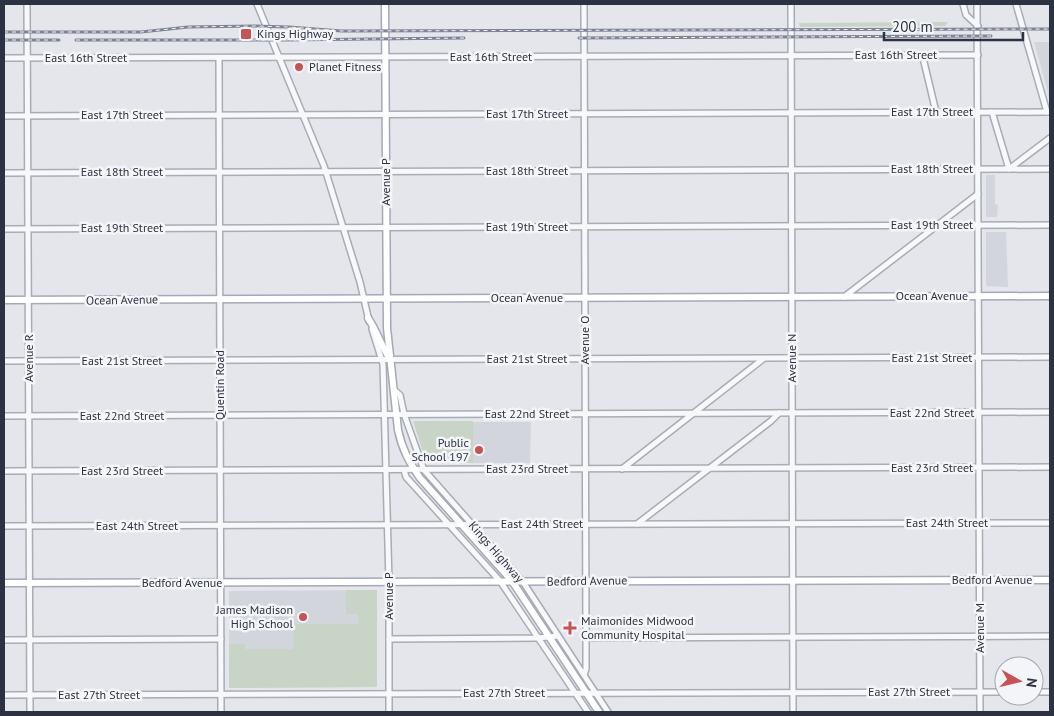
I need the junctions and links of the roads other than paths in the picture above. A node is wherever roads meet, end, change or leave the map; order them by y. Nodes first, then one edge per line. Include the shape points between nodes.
1 (27, 4) edge
2 (257, 4) edge
3 (385, 4) edge
4 (584, 4) edge
5 (791, 4) edge
6 (963, 4) edge
7 (978, 4) edge
8 (1016, 4) edge
9 (978, 26) junction
10 (923, 55) junction
11 (978, 55) junction
12 (584, 56) junction
13 (792, 56) junction
14 (386, 57) junction
15 (4, 58) edge
16 (28, 58) junction
17 (219, 58) junction
18 (278, 58) junction
19 (936, 112) junction
20 (978, 112) junction
21 (992, 112) junction
22 (1048, 112) edge
23 (792, 113) junction
24 (302, 114) junction
25 (386, 114) junction
26 (585, 114) junction
27 (219, 115) junction
28 (4, 116) edge
29 (28, 116) junction
30 (1050, 138) edge
31 (978, 169) junction
32 (1009, 169) junction
33 (1050, 169) edge
34 (792, 170) junction
35 (386, 171) junction
36 (585, 171) junction
37 (219, 172) junction
38 (326, 172) junction
39 (4, 173) edge
40 (28, 173) junction
41 (978, 194) junction
42 (937, 225) junction
43 (978, 225) junction
44 (1050, 225) edge
45 (585, 226) junction
46 (792, 226) junction
47 (344, 227) junction
48 (387, 227) junction
49 (219, 228) junction
50 (4, 229) edge
51 (28, 229) junction
52 (979, 296) junction
53 (1050, 296) edge
54 (793, 297) junction
55 (844, 297) junction
56 (363, 298) junction
57 (387, 298) junction
58 (585, 298) junction
59 (220, 299) junction
60 (4, 300) edge
61 (28, 300) junction
62 (368, 318) junction
63 (1050, 357) edge
64 (763, 358) junction
65 (792, 358) junction
66 (979, 358) junction
67 (586, 359) junction
68 (220, 360) junction
69 (382, 360) junction
70 (391, 360) junction
71 (4, 361) edge
72 (29, 361) junction
73 (394, 390) junction
74 (979, 412) junction
75 (1050, 412) edge
76 (693, 413) junction
77 (779, 413) junction
78 (792, 413) junction
79 (396, 414) junction
80 (404, 414) junction
81 (586, 414) junction
82 (384, 415) junction
83 (4, 416) edge
84 (29, 416) junction
85 (220, 416) junction
86 (1050, 467) edge
87 (707, 468) junction
88 (793, 468) junction
89 (979, 468) junction
90 (586, 469) junction
91 (622, 469) junction
92 (220, 470) junction
93 (385, 470) junction
94 (404, 470) junction
95 (414, 470) junction
96 (424, 470) junction
97 (4, 471) edge
98 (29, 471) junction
99 (1050, 522) edge
100 (793, 523) junction
101 (980, 523) junction
102 (449, 524) junction
103 (461, 524) junction
104 (472, 524) junction
105 (586, 524) junction
106 (637, 524) junction
107 (220, 525) junction
108 (387, 525) junction
109 (4, 526) edge
110 (29, 526) junction
111 (793, 580) junction
112 (980, 580) junction
113 (1050, 580) edge
114 (500, 581) junction
115 (512, 581) junction
116 (586, 581) junction
117 (221, 582) junction
118 (389, 582) junction
119 (523, 582) junction
120 (4, 583) edge
121 (29, 583) junction
122 (558, 636) junction
123 (1050, 636) edge
124 (548, 637) junction
125 (793, 637) junction
126 (980, 637) junction
127 (538, 638) junction
128 (586, 638) junction
129 (389, 639) junction
130 (4, 640) edge
131 (30, 640) junction
132 (221, 640) junction
133 (584, 675) junction
134 (793, 692) junction
135 (980, 692) junction
136 (994, 692) edge
137 (575, 693) junction
138 (586, 693) junction
139 (596, 693) junction
140 (389, 694) junction
141 (4, 695) edge
142 (30, 695) junction
143 (221, 695) junction
144 (30, 712) edge
145 (221, 712) edge
146 (389, 712) edge
147 (588, 712) edge
148 (599, 712) edge
149 (608, 712) edge
150 (793, 712) edge
151 (980, 712) edge

1 - 16 street, Avenue R
2 - 18 street
3 - 14 main road, Avenue P
4 - 12 street, Avenue O
5 - 13 street, Avenue N
6 - 9 street via 966,15
7 - 9 street, Avenue M
8 - 22 street
9 - 11 street, Avenue M
10 - 11 street, East 16th Street
10 - 13 street, East 16th Street
10 - 19 street
11 - 20 street, Avenue M
12 - 13 street, East 16th Street
12 - 14 street, East 16th Street
12 - 26 street, Avenue O
13 - 23 street, Avenue N
14 - 18 street, East 16th Street
14 - 25 main road, Avenue P
15 - 16 street, East 16th Street
16 - 17 street, East 16th Street
16 - 29 street, Avenue R
17 - 18 street, East 16th Street
17 - 27 street, Quentin Road
18 - 24 street
19 - 20 street, East 17th Street
19 - 23 street, East 17th Street
20 - 21 street, East 17th Street
20 - 31 street, Avenue M
21 - 22 street, East 17th Street
21 - 32 street
23 - 26 street, East 17th Street
23 - 34 street, Avenue N
24 - 25 street, East 17th Street
24 - 27 street, East 17th Street
24 - 38 street
25 - 26 street, East 17th Street
25 - 35 main road, Avenue P
26 - 36 street, Avenue O
27 - 29 street, East 17th Street
27 - 37 street, Quentin Road
28 - 29 street, East 17th Street
29 - 40 street, Avenue R
30 - 32 street
31 - 32 street, East 18th Street
31 - 34 street, East 18th Street
31 - 41 street, Avenue M
32 - 33 street, East 18th Street
34 - 36 street, East 18th Street
34 - 46 street, Avenue N
35 - 36 street, East 18th Street
35 - 38 street, East 18th Street
35 - 48 main road, Avenue P
36 - 45 street, Avenue O
37 - 38 street, East 18th Street
37 - 40 street, East 18th Street
37 - 49 street, Quentin Road
38 - 47 street
39 - 40 street, East 18th Street
40 - 51 street, Avenue R
41 - 42 street
41 - 43 street, Avenue M
42 - 43 street, East 19th Street
42 - 46 street, East 19th Street
42 - 55 street
43 - 44 street, East 19th Street
43 - 52 street, Avenue M
45 - 46 street, East 19th Street
45 - 48 street, East 19th Street
45 - 58 street, Avenue O
46 - 54 street, Avenue N
47 - 48 street, East 19th Street
47 - 49 street, East 19th Street
47 - 56 street
48 - 57 main road, Avenue P
49 - 51 street, East 19th Street
49 - 59 street, Quentin Road
50 - 51 street, East 19th Street
51 - 61 street, Avenue R
52 - 53 main road, Ocean Avenue
52 - 55 main road, Ocean Avenue
52 - 66 street, Avenue M
54 - 55 main road, Ocean Avenue
54 - 58 main road, Ocean Avenue
54 - 65 street, Avenue N
56 - 57 main road, Ocean Avenue
56 - 59 main road, Ocean Avenue
56 - 62 street
57 - 58 main road, Ocean Avenue
57 - 70 main road, Avenue P
58 - 67 street, Avenue O
59 - 61 main road, Ocean Avenue
59 - 68 street, Quentin Road
60 - 61 main road, Ocean Avenue
61 - 72 street, Avenue R
62 - 69 street
62 - 70 main road
63 - 66 street, East 21st Street
64 - 65 street, East 21st Street
64 - 67 street, East 21st Street
64 - 76 street
65 - 66 street, East 21st Street
65 - 78 street, Avenue N
66 - 74 street, Avenue M
67 - 70 street, East 21st Street
67 - 81 street, Avenue O
68 - 69 street, East 21st Street
68 - 72 street, East 21st Street
68 - 85 street, Quentin Road
69 - 70 street, East 21st Street
69 - 82 street, Avenue P
70 - 73 main road, Kings Highway
71 - 72 street, East 21st Street
72 - 84 street, Avenue R
73 - 79 main road, Kings Highway
73 - 80 street, Kings Highway via 400,395
74 - 75 street, East 22nd Street
74 - 78 street, East 22nd Street
74 - 89 street, Avenue M
76 - 77 street, East 22nd Street
76 - 81 street, East 22nd Street
76 - 91 street
77 - 78 street, East 22nd Street
77 - 87 street
78 - 88 street, Avenue N
79 - 80 street, East 22nd Street
79 - 82 street, East 22nd Street
79 - 95 main road, Kings Highway via 402,446
80 - 81 street, East 22nd Street
80 - 96 street, Kings Highway
81 - 90 street, Avenue O
82 - 85 street, East 22nd Street
82 - 93 street, Avenue P
83 - 84 street, East 22nd Street
84 - 85 street, East 22nd Street
84 - 98 street, Avenue R
85 - 92 street, Quentin Road
86 - 89 street, East 23rd Street
87 - 88 street, East 23rd Street
87 - 91 street, East 23rd Street
87 - 106 street
88 - 89 street, East 23rd Street
88 - 100 street, Avenue N
89 - 101 street, Avenue M
90 - 91 street, East 23rd Street
90 - 96 street, East 23rd Street
90 - 105 street, Avenue O
92 - 93 street, East 23rd Street
92 - 98 street, East 23rd Street
92 - 107 street, Quentin Road
93 - 94 street, East 23rd Street
93 - 108 street, Avenue P
94 - 95 street, East 23rd Street
94 - 102 street, Kings Highway
95 - 96 street, East 23rd Street
95 - 103 main road, Kings Highway
96 - 104 street, Kings Highway
97 - 98 street, East 23rd Street
98 - 110 street, Avenue R
99 - 101 street, East 24th Street
100 - 101 street, East 24th Street
100 - 106 street, East 24th Street
100 - 111 street, Avenue N
101 - 112 street, Avenue M
102 - 103 street, East 24th Street
102 - 108 street, East 24th Street
102 - 114 street, Kings Highway
103 - 104 street, East 24th Street
103 - 115 main road, Kings Highway
104 - 105 street, East 24th Street
104 - 119 street, Kings Highway
105 - 106 street, East 24th Street
105 - 116 street, Avenue O
107 - 108 street, East 24th Street
107 - 110 street, East 24th Street
107 - 117 street, Quentin Road
108 - 118 street, Avenue P
109 - 110 street, East 24th Street
110 - 121 street, Avenue R
111 - 112 main road, Bedford Avenue
111 - 116 main road, Bedford Avenue
111 - 125 street, Avenue N
112 - 113 main road, Bedford Avenue
112 - 126 street, Avenue M
114 - 115 main road, Bedford Avenue
114 - 118 main road, Bedford Avenue
114 - 127 street, Kings Highway
115 - 119 main road, Bedford Avenue
115 - 124 main road, Kings Highway
116 - 119 main road, Bedford Avenue
116 - 128 street, Avenue O
117 - 118 main road, Bedford Avenue
117 - 121 main road, Bedford Avenue
117 - 132 street, Quentin Road
118 - 129 street, Avenue P
119 - 122 street, Kings Highway
120 - 121 main road, Bedford Avenue
121 - 131 street, Avenue R
122 - 124 street
122 - 133 street, Kings Highway
123 - 126 street
124 - 127 street
124 - 138 main road, Kings Highway
125 - 126 street
125 - 128 street
125 - 134 street, Avenue N
126 - 135 street, Avenue M
127 - 129 street
127 - 137 street, Kings Highway
128 - 133 street, Avenue O
129 - 140 street, Avenue P
130 - 131 street
131 - 132 street
131 - 142 street, Avenue R
132 - 143 street, Quentin Road
133 - 139 street, Kings Highway
134 - 135 street, East 27th Street
134 - 139 street, East 27th Street
134 - 150 street, Avenue N
135 - 136 street, East 27th Street
135 - 151 street, Avenue M
137 - 138 street, East 27th Street
137 - 140 street, East 27th Street
137 - 147 street, Kings Highway
138 - 139 street, East 27th Street
138 - 148 main road, Kings Highway
139 - 149 street, Kings Highway
140 - 143 street, East 27th Street
140 - 146 street, Avenue P
141 - 142 street, East 27th Street
142 - 143 street, East 27th Street
142 - 144 street, Avenue R
143 - 145 street, Quentin Road

